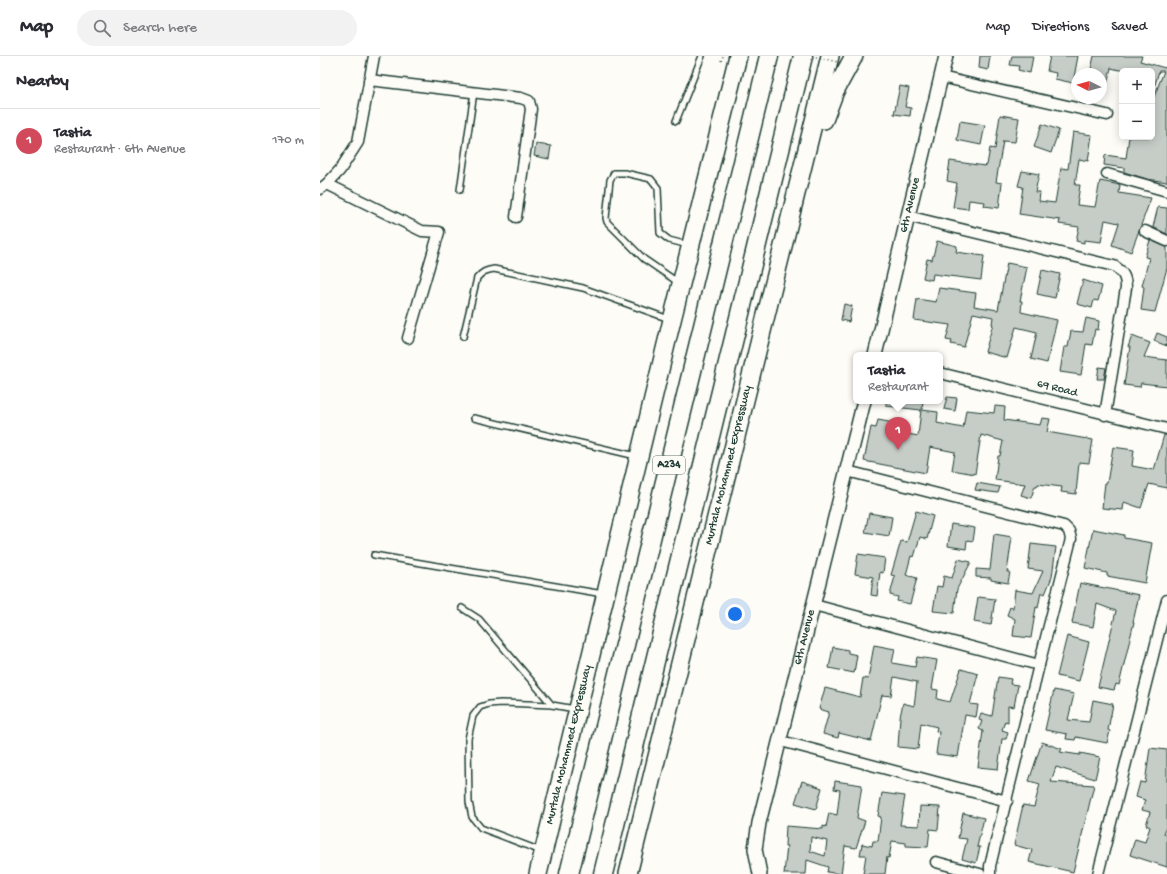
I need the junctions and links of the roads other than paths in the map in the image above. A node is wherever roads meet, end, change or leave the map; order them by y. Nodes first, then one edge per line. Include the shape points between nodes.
1 (374, 56) edge
2 (702, 56) edge
3 (738, 56) edge
4 (769, 56) edge
5 (803, 56) edge
6 (946, 56) edge
7 (842, 58) edge
8 (941, 77) junction
9 (369, 80) junction
10 (474, 92) junction
11 (1107, 114) dead end
12 (676, 121) dead end
13 (1107, 174) dead end
14 (324, 187) edge
15 (460, 190) dead end
16 (1167, 191) edge
17 (907, 216) junction
18 (516, 217) dead end
19 (1145, 231) dead end
20 (1167, 241) edge
21 (691, 246) junction
22 (782, 247) junction
23 (681, 284) junction
24 (672, 320) junction
25 (463, 337) dead end
26 (408, 338) dead end
27 (876, 352) edge
28 (943, 374) edge
29 (863, 404) edge
30 (1105, 415) junction
31 (474, 418) dead end
32 (1167, 429) edge
33 (639, 457) junction
34 (847, 471) junction
35 (374, 555) dead end
36 (606, 594) junction
37 (1167, 600) edge
38 (814, 605) junction
39 (462, 608) dead end
40 (1039, 665) junction
41 (552, 705) junction
42 (578, 710) junction
43 (781, 741) junction
44 (1006, 801) junction
45 (542, 852) junction
46 (936, 862) dead end
47 (628, 873) edge
48 (538, 874) edge
49 (569, 874) edge
50 (603, 874) edge
51 (760, 874) edge
52 (980, 874) edge
53 (990, 874) edge
54 (1098, 874) edge

1 - 9 street
2 - 12 lane
3 - 21 highway, Murtala Mohammed Expressway
4 - 49 highway, A234
5 - 50 highway, Murtala Mohammed Expressway / A234
6 - 8 street, 6th Avenue
7 - 22 highway, Murtala Mohammed Expressway
7 - 22 highway via 798,216
8 - 11 street
8 - 17 street, 6th Avenue
9 - 10 street
9 - 14 street via 358,142 340,170
10 - 15 lane
10 - 18 street via 528,100 531,109
13 - 16 street
14 - 26 street via 422,231 439,232
17 - 27 street, 6th Avenue
17 - 30 street via 1114,266 1124,274 1126,288
19 - 20 street
21 - 23 highway, Murtala Mohammed Expressway
21 - 23 lane via 669,240 660,233 658,188 651,179 614,173 610,180 606,218 608,222 644,260
22 - 47 highway, Murtala Mohammed Expressway
23 - 24 highway, Murtala Mohammed Expressway
24 - 25 lane via 583,288 494,269 482,272 477,278
24 - 33 highway, Murtala Mohammed Expressway
28 - 30 street, 69 Road
29 - 34 street, 6th Avenue
30 - 32 street, 69 Road
31 - 33 lane
33 - 36 highway, Murtala Mohammed Expressway
34 - 38 street, 6th Avenue
34 - 40 street via 1064,526 1069,531 1071,540
35 - 36 lane
36 - 42 highway, Murtala Mohammed Expressway
37 - 54 street
38 - 40 street
38 - 43 street, 6th Avenue
39 - 41 lane via 479,619
40 - 44 street
41 - 42 lane
41 - 45 lane via 501,703 480,707 473,716 468,739 469,802 472,816 481,828
42 - 45 highway, Murtala Mohammed Expressway
43 - 44 street
43 - 51 street, 6th Avenue via 759,823 755,850
44 - 53 street
45 - 48 highway, Murtala Mohammed Expressway
46 - 52 street

